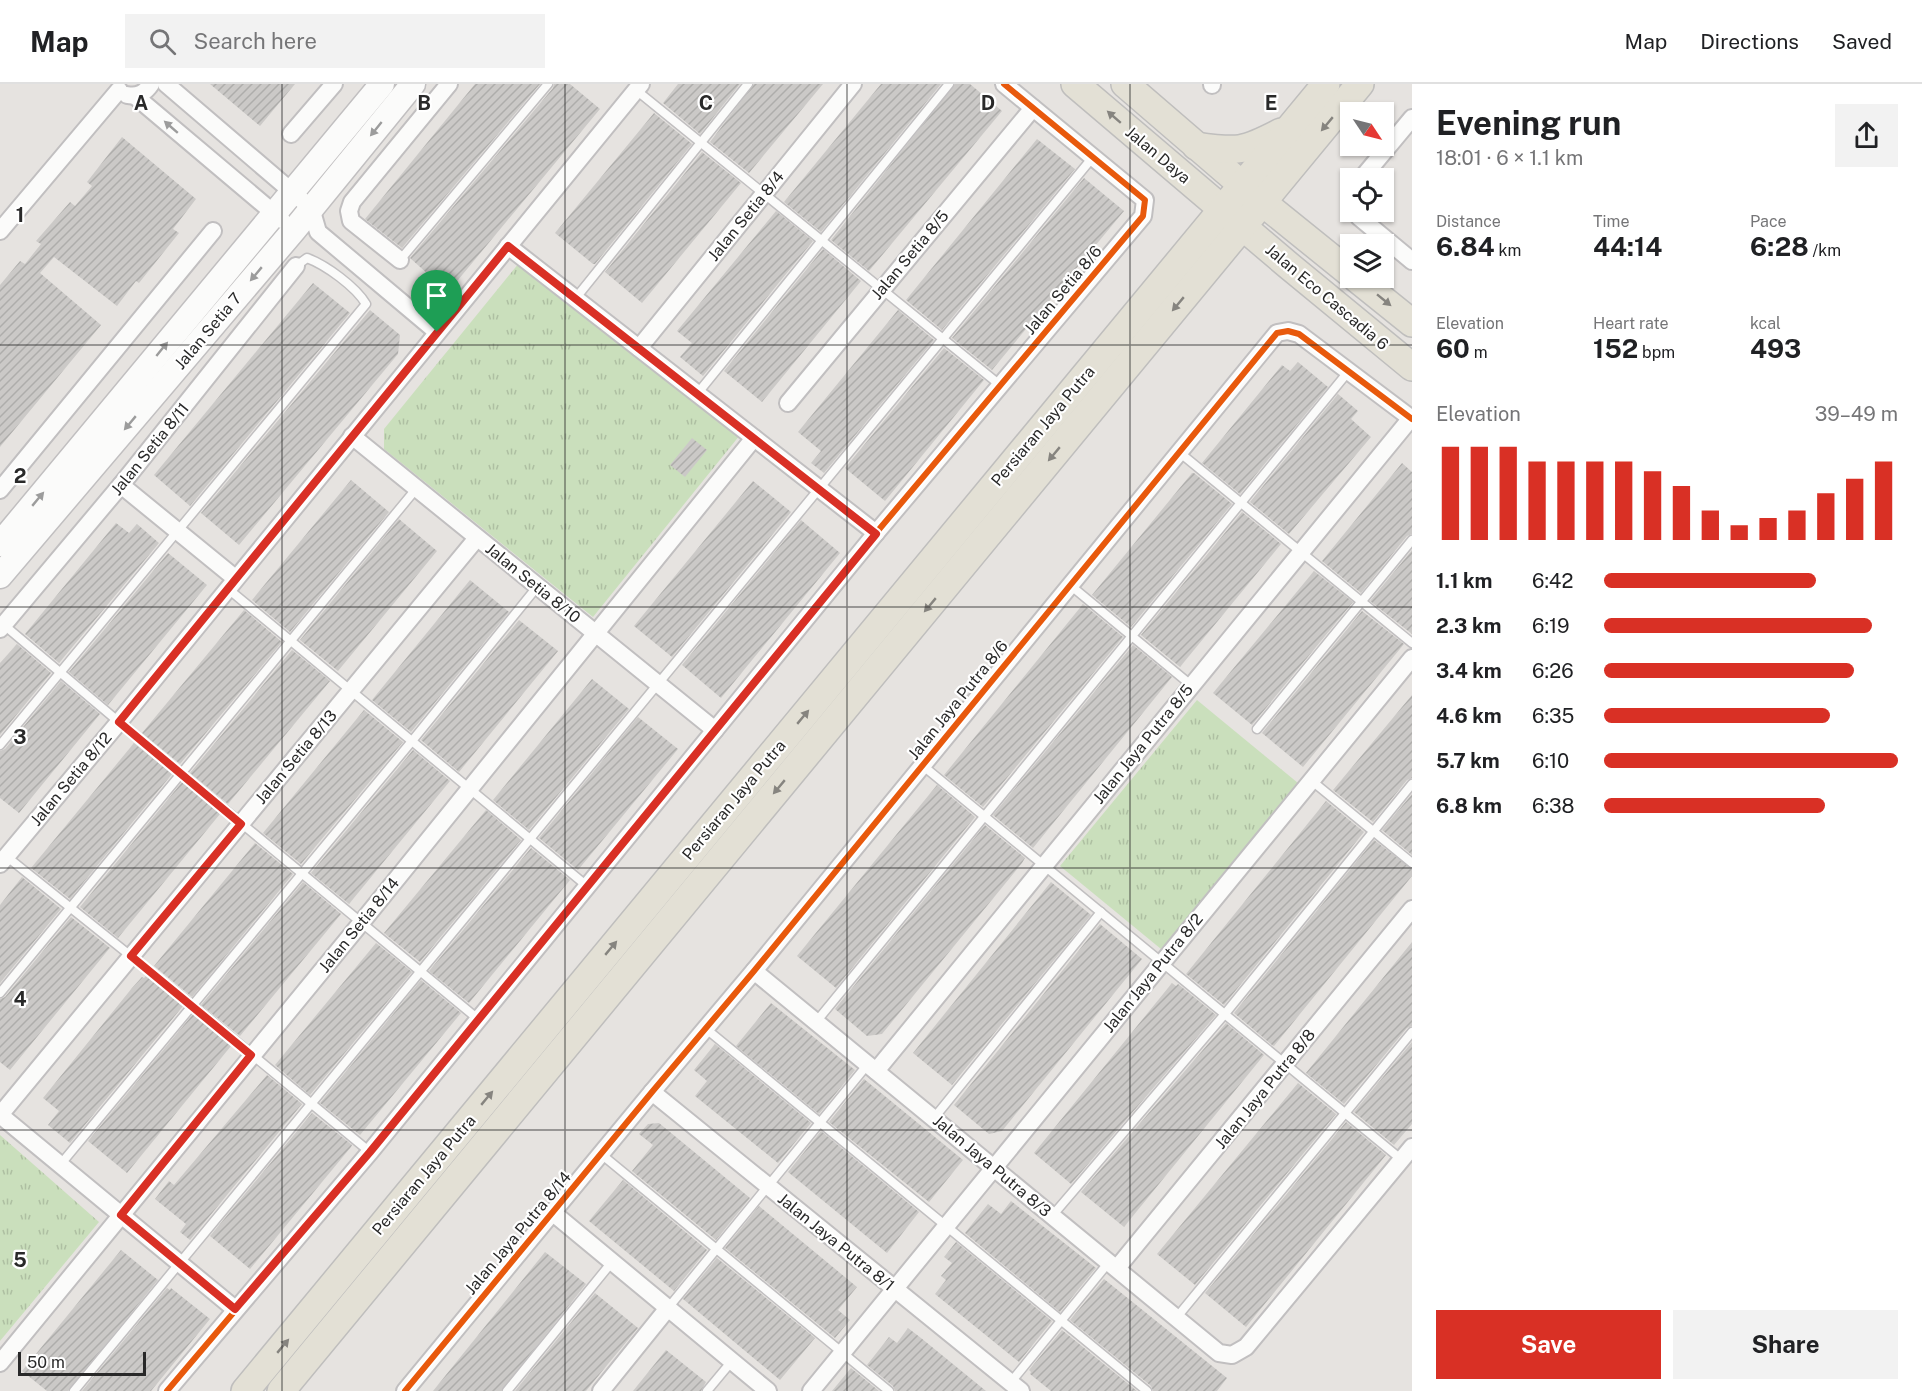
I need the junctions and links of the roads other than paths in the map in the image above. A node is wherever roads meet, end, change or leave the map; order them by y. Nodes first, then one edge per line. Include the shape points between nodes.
1 (151, 84) edge
2 (166, 84) edge
3 (334, 84) edge
4 (382, 84) edge
5 (412, 84) edge
6 (450, 84) edge
7 (548, 84) edge
8 (748, 84) edge
9 (853, 84) edge
10 (949, 84) edge
11 (1005, 84) edge
12 (1075, 84) edge
13 (1125, 84) edge
14 (1326, 84) edge
15 (1360, 84) edge
16 (117, 87) edge
17 (635, 87) edge
18 (135, 96) junction
19 (1033, 108) junction
20 (1412, 118) edge
21 (1290, 128) junction
22 (291, 134) dead end
23 (701, 142) junction
24 (1197, 146) junction
25 (1093, 157) junction
26 (254, 160) junction
27 (1294, 163) junction
28 (1370, 168) edge
29 (1178, 172) junction
30 (237, 183) junction
31 (292, 192) junction
32 (1252, 193) junction
33 (764, 194) junction
34 (311, 208) junction
35 (274, 213) junction
36 (1232, 218) junction
37 (1365, 222) edge
38 (294, 230) junction
39 (0, 231) edge
40 (213, 231) dead end
41 (318, 232) junction
42 (1307, 238) junction
43 (821, 240) junction
44 (508, 246) junction
45 (400, 260) joint
46 (1412, 261) edge
47 (1288, 265) junction
48 (1340, 265) edge
49 (296, 266) joint
50 (1188, 272) junction
51 (1368, 288) edge
52 (882, 289) junction
53 (575, 299) junction
54 (1412, 323) edge
55 (437, 332) junction
56 (943, 339) junction
57 (639, 348) junction
58 (1412, 367) edge
59 (1348, 372) junction
60 (1000, 385) junction
61 (697, 394) junction
62 (788, 403) dead end
63 (1411, 418) edge
64 (352, 436) junction
65 (753, 438) junction
66 (1179, 452) junction
67 (122, 485) junction
68 (416, 489) junction
69 (819, 489) junction
70 (0, 490) edge
71 (1241, 503) junction
72 (177, 531) junction
73 (876, 534) junction
74 (477, 538) junction
75 (1412, 540) edge
76 (0, 544) edge
77 (1300, 552) junction
78 (0, 576) edge
79 (231, 583) junction
80 (1070, 585) junction
81 (537, 586) junction
82 (1361, 602) junction
83 (2, 627) edge
84 (595, 633) junction
85 (1132, 636) junction
86 (291, 641) junction
87 (1412, 643) edge
88 (1412, 658) edge
89 (61, 671) junction
90 (658, 685) junction
91 (1191, 685) junction
92 (351, 691) junction
93 (119, 722) junction
94 (1257, 729) dead end
95 (715, 730) junction
96 (412, 741) junction
97 (0, 745) edge
98 (922, 765) junction
99 (181, 774) junction
100 (1312, 781) junction
101 (1412, 784) edge
102 (468, 788) junction
103 (984, 817) junction
104 (241, 824) junction
105 (1373, 832) junction
106 (530, 839) junction
107 (2, 857) edge
108 (1412, 863) edge
109 (1044, 865) junction
110 (302, 874) junction
111 (587, 886) junction
112 (70, 908) junction
113 (1412, 909) edge
114 (1101, 912) junction
115 (361, 923) junction
116 (131, 956) junction
117 (1161, 964) junction
118 (754, 971) junction
119 (421, 972) junction
120 (0, 993) edge
121 (192, 1005) junction
122 (1224, 1015) junction
123 (478, 1019) junction
124 (816, 1022) junction
125 (705, 1028) junction
126 (1412, 1032) edge
127 (251, 1055) junction
128 (1285, 1065) junction
129 (872, 1068) junction
130 (652, 1092) junction
131 (311, 1104) junction
132 (1345, 1114) junction
133 (0, 1115) edge
134 (933, 1118) junction
135 (820, 1123) junction
136 (370, 1152) junction
137 (601, 1154) junction
138 (1407, 1154) edge
139 (60, 1165) junction
140 (994, 1167) junction
141 (768, 1186) junction
142 (552, 1212) junction
143 (121, 1215) junction
144 (1052, 1216) junction
145 (947, 1227) junction
146 (717, 1249) junction
147 (612, 1262) junction
148 (180, 1263) junction
149 (1114, 1265) junction
150 (896, 1289) junction
151 (668, 1308) junction
152 (235, 1309) junction
153 (1177, 1317) junction
154 (1061, 1321) junction
155 (843, 1353) junction
156 (732, 1361) junction
157 (0, 1363) edge
158 (1016, 1387) edge
159 (74, 1391) edge
160 (167, 1391) edge
161 (245, 1391) edge
162 (281, 1391) edge
163 (405, 1391) edge
164 (507, 1391) edge
165 (601, 1391) edge
166 (707, 1391) edge
167 (768, 1391) edge
168 (811, 1391) edge
169 (889, 1391) edge
170 (1147, 1391) edge

1 - 18 street
2 - 26 street
3 - 22 street
4 - 31 street, Jalan Setia 7
5 -> 34 street, Jalan Setia 7
6 - 45 street via 352,202 349,211 351,221
7 - 45 lane
8 - 23 lane
9 - 33 street, Jalan Setia 8/4
10 - 43 lane
11 - 19 street, Jalan Setia 8/6
29 -> 12 main road, Jalan Daya
13 - 24 main road, Jalan Daya
14 - 21 main road
15 -> 27 main road
16 - 18 street
16 - 39 street
17 - 23 lane
17 - 44 street, Jalan Setia 8/12
30 -> 18 street
19 - 25 street, Jalan Setia 8/6
19 - 52 street, Jalan Setia 8/5
20 - 28 street
21 - 24 main road via 1241,150
21 - 32 main road
23 - 33 lane
23 - 53 lane
24 - 32 main road, Jalan Daya
25 - 56 lane
25 - 60 street, Jalan Setia 8/6 via 1145,200 1143,216
26 - 30 street
26 - 31 street
27 - 32 main road
27 - 42 main road via 1289,208
29 - 36 main road, Jalan Daya
29 - 50 main road via 1195,209
30 - 35 street
31 - 34 street
31 - 35 street, Jalan Setia 7
32 - 36 main road, Persiaran Jaya Putra
32 - 42 main road, Jalan Eco Cascadia 6
33 - 43 lane
33 - 57 street, Jalan Setia 8/4
34 - 38 street, Jalan Setia 7
34 - 41 street
35 - 38 street
76 -> 35 street, Jalan Setia 7
36 - 47 main road, Jalan Eco Cascadia 6
36 - 50 main road, Persiaran Jaya Putra
37 - 46 street
38 - 41 street
38 -> 78 street, Jalan Setia 7
40 - 70 street
41 - 55 street
42 - 48 main road, Jalan Eco Cascadia 6
43 - 52 lane
43 - 61 lane
44 - 53 street
44 - 55 street, Jalan Setia 8/12
47 - 50 main road via 1248,254
47 - 58 main road, Jalan Eco Cascadia 6
49 - 67 street, Jalan Setia 8/11
49 - 72 lane via 307,258 318,262 360,294 366,304
161 -> 50 main road, Persiaran Jaya Putra
50 -> 162 main road, Persiaran Jaya Putra
51 -> 54 main road, Jalan Eco Cascadia 6
52 - 56 lane
52 - 62 street, Jalan Setia 8/5
53 - 57 street
55 - 64 street, Jalan Setia 8/12
56 - 60 lane
56 - 69 lane
57 - 61 street
59 - 63 street
59 - 66 street, Jalan Jaya Putra 8/6 via 1299,334 1277,333
59 - 71 lane
60 - 73 street, Jalan Setia 8/6
61 - 65 street
63 - 77 street, Jalan Jaya Putra 8/5
64 - 68 street, Jalan Setia 8/10
64 - 79 street, Jalan Setia 8/12
65 - 69 street
65 - 84 street, Jalan Setia 8/14
66 - 71 lane
66 - 80 street, Jalan Jaya Putra 8/6
67 - 72 street
67 - 83 street, Jalan Setia 8/11
68 - 74 street, Jalan Setia 8/10
68 - 86 lane
69 - 73 street
69 - 90 lane
71 - 77 lane
71 - 85 lane
72 - 79 street
72 - 89 lane
73 - 95 street, Jalan Setia 8/6
74 - 81 street, Jalan Setia 8/10
74 - 92 street, Jalan Setia 8/13
75 - 82 lane
77 - 82 lane
77 - 91 street, Jalan Jaya Putra 8/5
79 - 86 lane
79 - 93 street, Jalan Setia 8/12
80 - 85 lane
80 - 98 street, Jalan Jaya Putra 8/6
81 - 84 street, Jalan Setia 8/10
81 - 96 lane
82 - 87 lane
82 - 94 lane
83 - 89 lane
84 - 90 street, Jalan Setia 8/10
84 - 102 street, Jalan Setia 8/14
85 - 91 lane
85 - 103 lane
86 - 92 lane
86 - 99 lane
88 - 100 street, Jalan Jaya Putra 8/2
89 - 93 lane
89 - 97 lane
90 - 95 street, Jalan Setia 8/10
90 - 106 lane
91 - 109 street, Jalan Jaya Putra 8/5
92 - 96 lane
92 - 104 street, Jalan Setia 8/13
93 - 99 lane
93 - 107 street, Jalan Setia 8/12
95 - 111 street, Jalan Setia 8/6
96 - 102 lane
96 - 110 lane
98 - 103 lane
98 - 118 street, Jalan Jaya Putra 8/6
99 - 104 lane
99 - 112 lane
100 - 105 lane
100 - 117 street, Jalan Jaya Putra 8/2
101 - 105 lane
102 - 106 lane
102 - 115 street, Jalan Setia 8/14
103 - 109 lane
103 - 124 lane
104 - 110 lane
104 - 116 street, Jalan Setia 8/13
105 - 108 lane
105 - 122 lane
106 - 111 lane
106 - 119 lane
107 - 112 lane
109 - 114 lane
109 - 129 street, Jalan Jaya Putra 8/5
110 - 115 lane
110 - 121 lane
111 - 123 street, Jalan Setia 8/6
112 - 116 lane
112 - 120 lane
113 - 128 street, Jalan Jaya Putra 8/8
114 - 117 lane
114 - 134 lane
115 - 119 lane
115 - 127 street, Jalan Setia 8/14
116 - 121 lane
116 - 133 street, Jalan Setia 8/13
117 - 122 lane
117 - 140 street, Jalan Jaya Putra 8/2
118 - 124 street, Jalan Jaya Putra 8/3
118 - 125 street, Jalan Jaya Putra 8/6
119 - 123 lane
119 - 131 lane
121 - 127 lane
121 - 139 lane
122 - 128 lane
122 - 144 lane
123 - 136 street, Jalan Setia 8/6
124 - 129 street, Jalan Jaya Putra 8/3
125 - 130 street, Jalan Jaya Putra 8/6
125 - 135 lane
126 - 132 lane
127 - 131 lane
127 - 143 street, Jalan Setia 8/14
128 - 132 lane
128 - 149 street, Jalan Jaya Putra 8/8
129 - 134 street, Jalan Jaya Putra 8/3
129 - 135 lane
130 - 137 street, Jalan Jaya Putra 8/14
130 - 141 street, Jalan Jaya Putra 8/1
131 - 136 lane
131 - 148 lane
132 - 138 lane
132 - 153 lane
133 - 139 street
134 - 140 street, Jalan Jaya Putra 8/3
135 - 141 lane
135 - 145 lane
136 - 152 street, Jalan Setia 8/6
137 - 142 street, Jalan Jaya Putra 8/14
137 - 146 lane
138 - 153 street, Jalan Jaya Putra 8/3 via 1246,1347 1232,1355 1219,1353
139 - 143 street
140 - 144 street, Jalan Jaya Putra 8/3
140 - 145 street, Jalan Jaya Putra 8/2
141 - 146 lane
141 - 150 street, Jalan Jaya Putra 8/1
142 - 147 street
142 - 163 street, Jalan Jaya Putra 8/14
143 - 148 street
143 - 157 street, Jalan Setia 8/14
144 - 149 street, Jalan Jaya Putra 8/3
145 - 150 street, Jalan Jaya Putra 8/2
145 - 154 lane
146 - 151 lane
146 - 155 lane
147 - 151 street
147 - 164 lane
148 - 152 street
148 - 159 lane
149 - 153 street, Jalan Jaya Putra 8/3
149 - 154 lane
150 - 155 street, Jalan Jaya Putra 8/2
150 - 158 street, Jalan Jaya Putra 8/1
151 - 156 street
151 - 165 street
152 - 160 street, Jalan Setia 8/6
154 - 158 lane
154 - 170 lane
155 - 168 street, Jalan Jaya Putra 8/2
155 - 169 lane
156 - 166 lane
156 - 167 street

